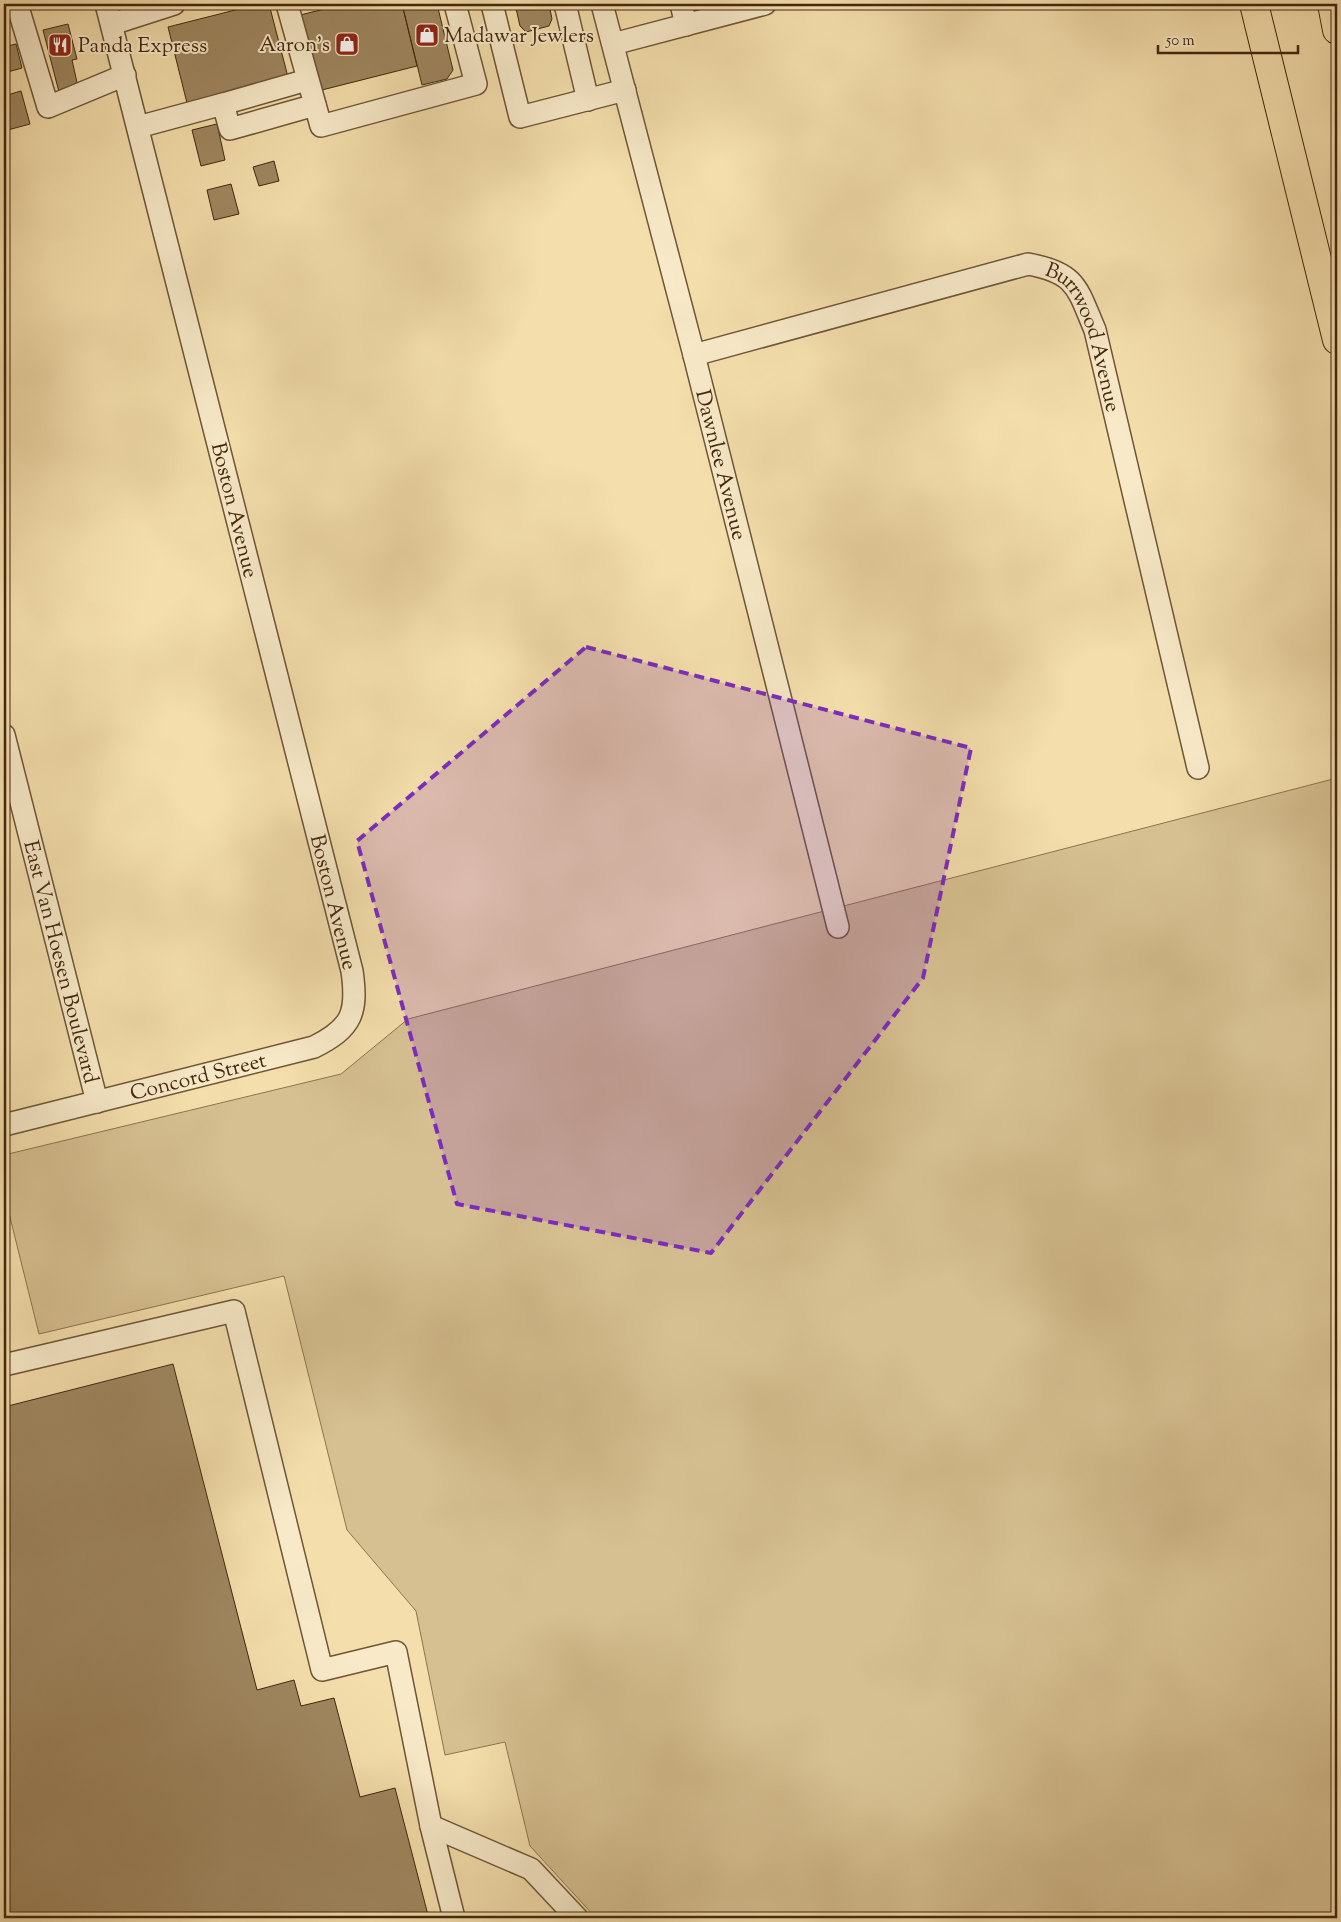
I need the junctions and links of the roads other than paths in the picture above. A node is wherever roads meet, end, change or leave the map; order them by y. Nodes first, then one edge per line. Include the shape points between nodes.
1 (17, 4) edge
2 (106, 4) edge
3 (174, 4) edge
4 (287, 4) edge
5 (454, 4) edge
6 (492, 4) edge
7 (565, 4) edge
8 (602, 4) edge
9 (681, 4) edge
10 (765, 4) edge
11 (1254, 4) edge
12 (1332, 4) edge
13 (112, 24) junction
14 (686, 25) junction
15 (1337, 30) edge
16 (613, 44) junction
17 (125, 76) junction
18 (307, 80) junction
19 (625, 90) junction
20 (588, 100) junction
21 (223, 104) junction
22 (315, 105) junction
23 (138, 127) junction
24 (1337, 340) edge
25 (694, 354) junction
26 (4, 735) edge
27 (1198, 768) dead end
28 (838, 927) dead end
29 (351, 1016) joint
30 (97, 1102) junction
31 (4, 1125) edge
32 (4, 1365) edge
33 (432, 1826) junction
34 (454, 1918) edge
35 (577, 1918) edge

1 - 17 street via 48,108
2 - 13 street, Boston Avenue
3 - 13 street
4 - 18 street
5 - 22 street via 476,84 320,126
6 - 20 street via 520,117
7 - 20 street
8 - 16 street, Dawnlee Avenue
9 - 14 street
10 - 14 street
11 - 24 highway
12 - 15 highway
13 - 17 street, Boston Avenue
14 - 16 street
16 - 19 street, Dawnlee Avenue
17 - 23 street, Boston Avenue
18 - 21 street
18 - 22 street
19 - 20 street
19 - 25 street, Dawnlee Avenue
21 - 22 street via 230,128
21 - 23 street
23 - 29 street, Boston Avenue via 352,971
25 - 27 street, Burrwood Avenue via 1028,264 1052,268 1072,281 1095,330
25 - 28 street, Dawnlee Avenue
26 - 30 street, East Van Hoesen Boulevard
29 - 30 street, Concord Street via 335,1037 314,1047
30 - 31 street, Concord Street
32 - 33 street via 234,1311 322,1670 396,1652
33 - 34 street
33 - 35 street via 531,1869

